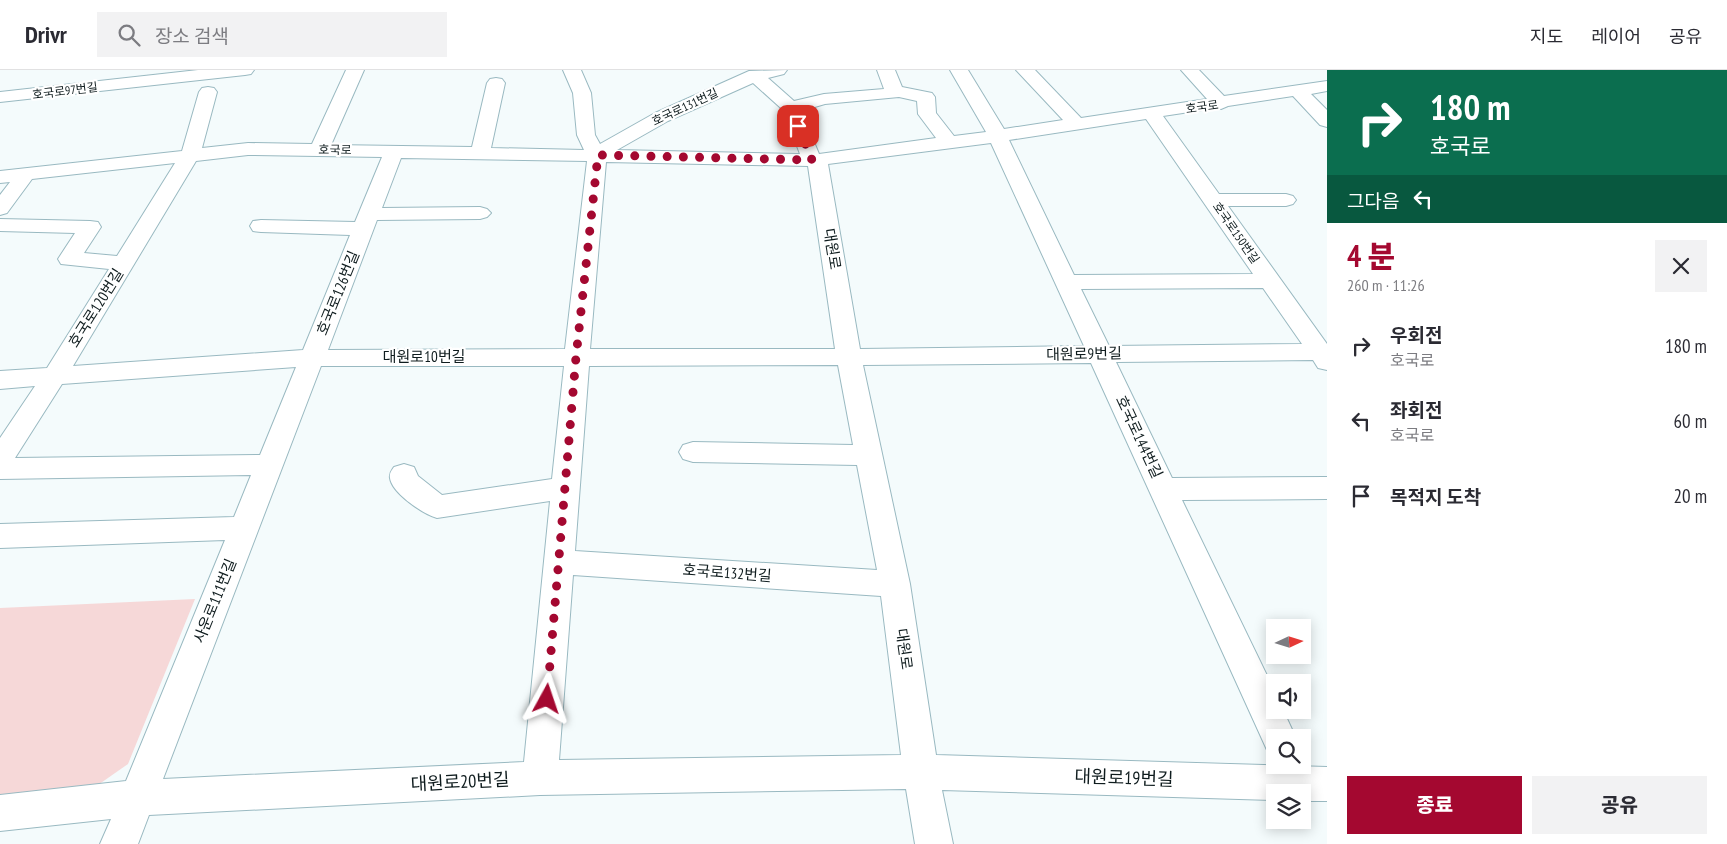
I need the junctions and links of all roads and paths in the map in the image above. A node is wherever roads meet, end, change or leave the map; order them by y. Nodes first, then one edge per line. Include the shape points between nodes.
1 (245, 70) edge
2 (355, 70) edge
3 (572, 70) edge
4 (778, 70) edge
5 (886, 70) edge
6 (960, 70) edge
7 (1025, 70) edge
8 (1190, 70) edge
9 (754, 75) junction
10 (132, 76) edge
11 (496, 83) dead end
12 (1327, 86) edge
13 (894, 91) junction
14 (1298, 91) junction
15 (208, 92) dead end
16 (0, 98) edge
17 (1221, 104) junction
18 (791, 108) junction
19 (1152, 114) junction
20 (1327, 121) edge
21 (1077, 124) junction
22 (998, 136) junction
23 (950, 143) junction
24 (319, 150) junction
25 (394, 152) junction
26 (480, 153) junction
27 (190, 154) junction
28 (598, 155) junction
29 (814, 160) junction
30 (26, 174) junction
31 (0, 177) edge
32 (1213, 200) junction
33 (1286, 200) dead end
34 (0, 209) edge
35 (480, 212) dead end
36 (367, 221) junction
37 (0, 225) edge
38 (261, 226) dead end
39 (124, 262) junction
40 (1270, 281) junction
41 (1066, 282) junction
42 (1100, 353) junction
43 (1325, 355) edge
44 (576, 357) junction
45 (849, 357) junction
46 (312, 358) junction
47 (55, 375) junction
48 (0, 380) edge
49 (694, 452) dead end
50 (869, 455) junction
51 (0, 460) edge
52 (270, 465) junction
53 (0, 469) edge
54 (404, 474) dead end
55 (565, 488) junction
56 (1327, 488) edge
57 (1163, 489) junction
58 (244, 528) junction
59 (0, 536) edge
60 (559, 562) junction
61 (895, 584) junction
62 (1275, 729) edge
63 (921, 772) junction
64 (1306, 777) edge
65 (540, 778) junction
66 (136, 798) junction
67 (0, 813) edge
68 (119, 844) edge
69 (934, 844) edge

1 - 10 street, 호국로97번길
2 - 24 street
3 - 28 street via 582,93 586,135
4 - 9 street, 호국로131번길
5 - 13 street
6 - 22 street, 호국로144번길
7 - 21 street
8 - 17 street
9 - 18 street
9 - 28 street, 호국로131번길 via 655,121
10 - 16 street, 호국로97번길
11 - 26 street
12 - 14 street, 호국로
13 - 18 street via 895,94 824,99
13 - 23 street via 926,97 927,114
14 - 17 street, 호국로
14 - 20 street
15 - 27 street
17 - 19 street, 호국로
18 - 29 street
19 - 21 street, 호국로
19 - 32 street, 호국로150번길
21 - 22 street, 호국로
22 - 23 street, 호국로
22 - 41 street, 호국로144번길
23 - 29 street, 호국로
24 - 25 street, 호국로
24 - 27 street, 호국로 via 248,149
25 - 26 street, 호국로
25 - 36 street, 호국로126번길
26 - 28 street, 호국로
27 - 30 street, 호국로
27 - 39 street, 호국로120번길
28 - 29 street, 호국로
28 - 44 street
29 - 45 street, 대원로
30 - 31 street, 호국로
30 - 34 street
32 - 33 street
32 - 40 street, 호국로150번길
35 - 36 street, 호국로126번길
36 - 38 street, 호국로126번길
36 - 46 street, 호국로126번길
37 - 39 street via 90,227 69,259
39 - 47 street, 호국로120번길
40 - 41 street
40 - 43 street, 호국로150번길
41 - 42 street, 호국로144번길
42 - 43 street, 대원로9번길
42 - 45 street, 대원로9번길
42 - 57 street, 호국로144번길
44 - 45 street, 대원로10번길
44 - 46 street, 대원로10번길
44 - 55 street
45 - 50 street, 대원로
46 - 47 street, 대원로10번길
46 - 52 street, 사운로111번길
47 - 48 street, 대원로10번길
47 - 51 street, 호국로120번길
49 - 50 street
50 - 61 street, 대원로
52 - 53 street
52 - 58 street, 사운로111번길
54 - 55 street via 404,479 436,507
55 - 60 street
56 - 57 street
57 - 62 street, 호국로144번길
58 - 59 street
58 - 66 street, 사운로111번길
60 - 61 street, 호국로132번길
60 - 65 street
61 - 63 street, 대원로
63 - 64 street, 대원로19번길
63 - 65 street, 대원로20번길
63 - 69 street, 대원로
65 - 66 street, 대원로20번길
66 - 67 street, 대원로20번길
66 - 68 street, 사운로111번길

